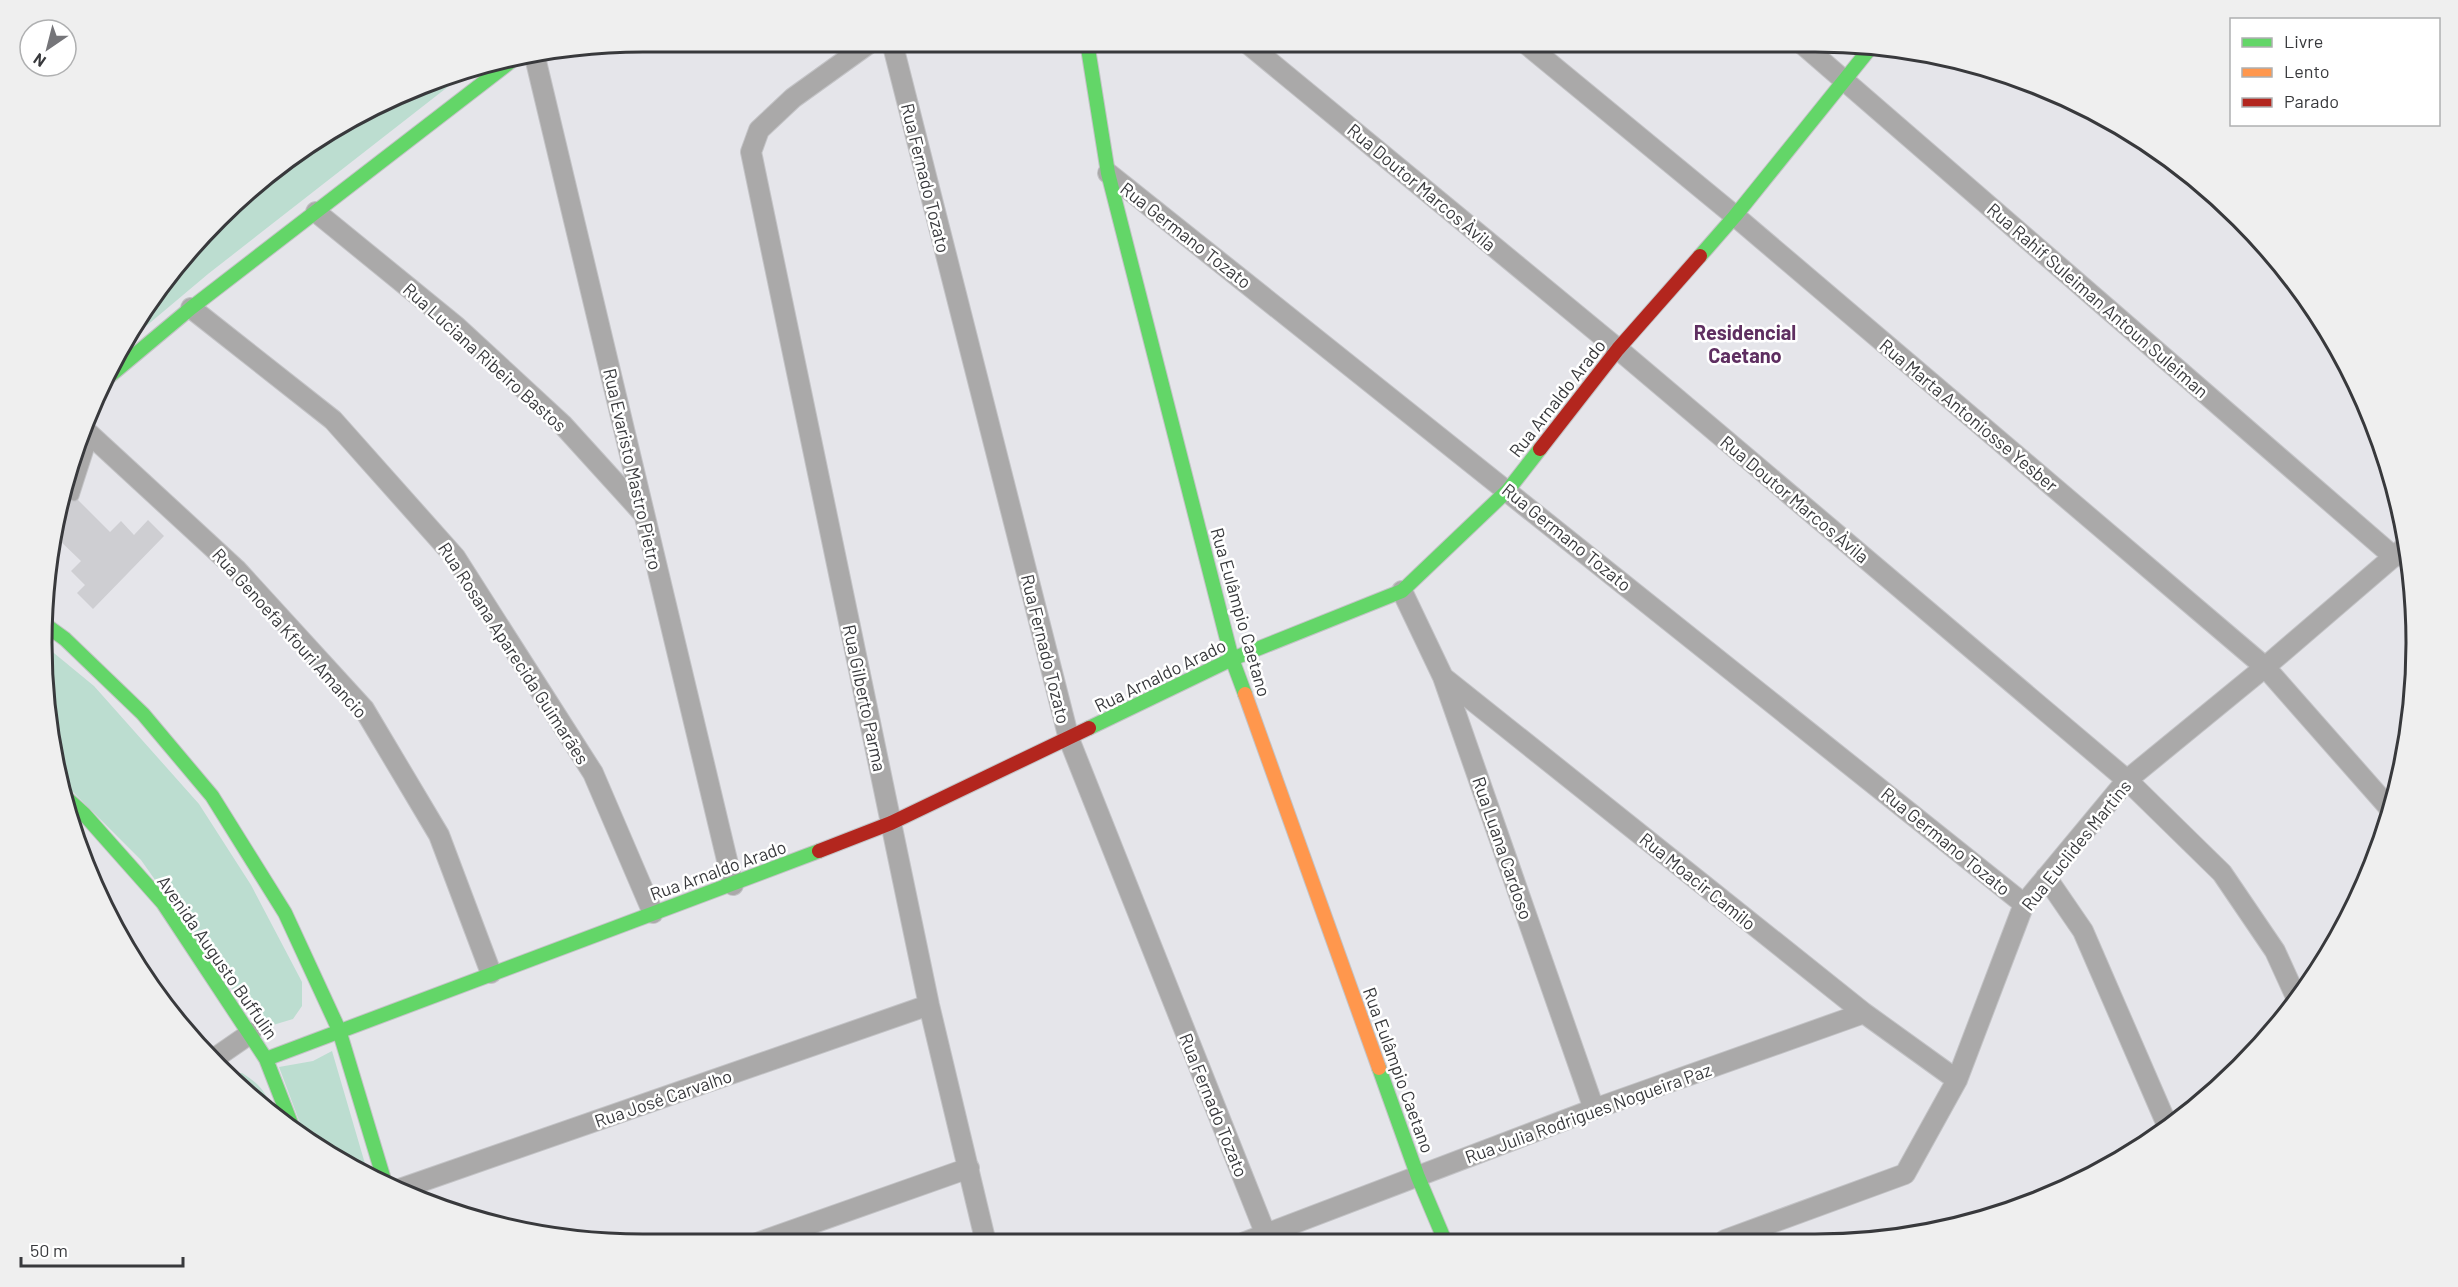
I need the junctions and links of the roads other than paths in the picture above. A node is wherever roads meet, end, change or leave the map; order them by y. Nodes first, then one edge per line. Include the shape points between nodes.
1 (857, 52) edge
2 (895, 52) edge
3 (1089, 52) edge
4 (1258, 52) edge
5 (1536, 52) edge
6 (1812, 52) edge
7 (1864, 55) edge
8 (536, 63) edge
9 (498, 71) edge
10 (1844, 79) junction
11 (1108, 173) junction
12 (316, 212) junction
13 (1735, 216) junction
14 (191, 308) junction
15 (1618, 349) junction
16 (122, 365) edge
17 (91, 435) edge
18 (81, 463) edge
19 (1508, 490) junction
20 (74, 496) dead end
21 (643, 513) junction
22 (2397, 550) edge
23 (2398, 554) edge
24 (1402, 591) junction
25 (53, 630) edge
26 (1232, 659) junction
27 (2265, 667) junction
28 (1443, 677) junction
29 (1068, 739) junction
30 (2127, 780) junction
31 (2383, 801) edge
32 (76, 807) edge
33 (891, 823) junction
34 (2046, 877) junction
35 (733, 885) junction
36 (2024, 904) junction
37 (653, 913) junction
38 (491, 973) junction
39 (2293, 990) edge
40 (929, 1005) junction
41 (1864, 1013) junction
42 (339, 1030) junction
43 (251, 1034) junction
44 (220, 1055) edge
45 (266, 1059) junction
46 (1957, 1080) junction
47 (1594, 1109) junction
48 (288, 1115) edge
49 (2165, 1119) edge
50 (969, 1168) junction
51 (382, 1174) edge
52 (1418, 1177) junction
53 (408, 1186) edge
54 (783, 1234) edge
55 (984, 1234) edge
56 (1266, 1234) edge
57 (1269, 1234) edge
58 (1442, 1234) edge
59 (1741, 1234) edge

1 - 33 street, Rua Gilberto Parma via 794,98 759,130 751,152
2 - 29 street, Rua Fernado Tozato
3 - 11 street, Rua Eulâmpio Caetano
4 - 15 street, Rua Doutor Marcos Àvila
5 - 13 street, Rua Marta Antoniosse Yesber
6 - 10 street, Rua Rahif Suleiman Antoun Suleiman
7 - 10 street, Rua Arnaldo Arado
8 - 21 street, Rua Evaristo Mastro Pietro
9 - 12 street
10 - 13 street, Rua Arnaldo Arado
10 - 22 street, Rua Rahif Suleiman Antoun Suleiman
11 - 19 street, Rua Germano Tozato
11 - 26 street, Rua Eulâmpio Caetano
12 - 14 street
12 - 21 street, Rua Luciana Ribeiro Bastos via 457,327 562,424
13 - 15 street, Rua Arnaldo Arado
13 - 27 street, Rua Marta Antoniosse Yesber
14 - 16 street
14 - 37 street, Rua Rosana Aparecida Guimarães via 333,420 455,557 592,773
15 - 19 street, Rua Arnaldo Arado
15 - 30 street, Rua Doutor Marcos Àvila
17 - 38 street, Rua Genoefa Kfouri Amancio via 236,569 364,709 439,835
18 - 20 lane
19 - 24 street, Rua Arnaldo Arado
19 - 36 street, Rua Germano Tozato
21 - 35 street, Rua Evaristo Mastro Pietro
23 - 27 street, Rua Euclides Martins
24 - 26 street, Rua Arnaldo Arado
24 - 28 street, Rua Luana Cardoso
25 - 42 street via 143,714 212,796 285,913
26 - 29 street, Rua Arnaldo Arado
26 - 52 street, Rua Eulâmpio Caetano
27 - 30 street, Rua Euclides Martins
27 - 31 street, Rua Marta Antoniosse Yesber
28 - 41 street, Rua Moacir Camilo
28 - 47 street, Rua Luana Cardoso
29 - 33 street, Rua Arnaldo Arado
29 - 56 street, Rua Fernado Tozato
30 - 34 street, Rua Euclides Martins
30 - 39 street, Rua Doutor Marcos Àvila via 2222,873 2275,951
32 - 43 street, Avenida Augusto Buffulin via 163,903
33 - 35 street, Rua Arnaldo Arado
33 - 40 street, Rua Gilberto Parma
34 - 36 street, Rua Euclides Martins
34 - 49 street via 2083,931
35 - 37 street, Rua Arnaldo Arado
36 - 46 street, Rua Euclides Martins
37 - 38 street, Rua Arnaldo Arado
38 - 42 street, Rua Arnaldo Arado
40 - 50 street, Rua Gilberto Parma
40 - 53 street, Rua José Carvalho
41 - 46 street, Rua Moacir Camilo
41 - 47 street, Rua Julia Rodrigues Nogueira Paz
42 - 45 street, Rua Arnaldo Arado
42 - 51 street
43 - 44 street
43 - 45 street, Avenida Augusto Buffulin
45 - 48 street, Avenida Augusto Buffulin
46 - 59 street, Rua Euclides Martins via 1905,1174
47 - 52 street, Rua Julia Rodrigues Nogueira Paz
50 - 54 street
50 - 55 street, Rua Gilberto Parma
52 - 57 street, Rua Julia Rodrigues Nogueira Paz
52 - 58 street, Rua Eulâmpio Caetano

